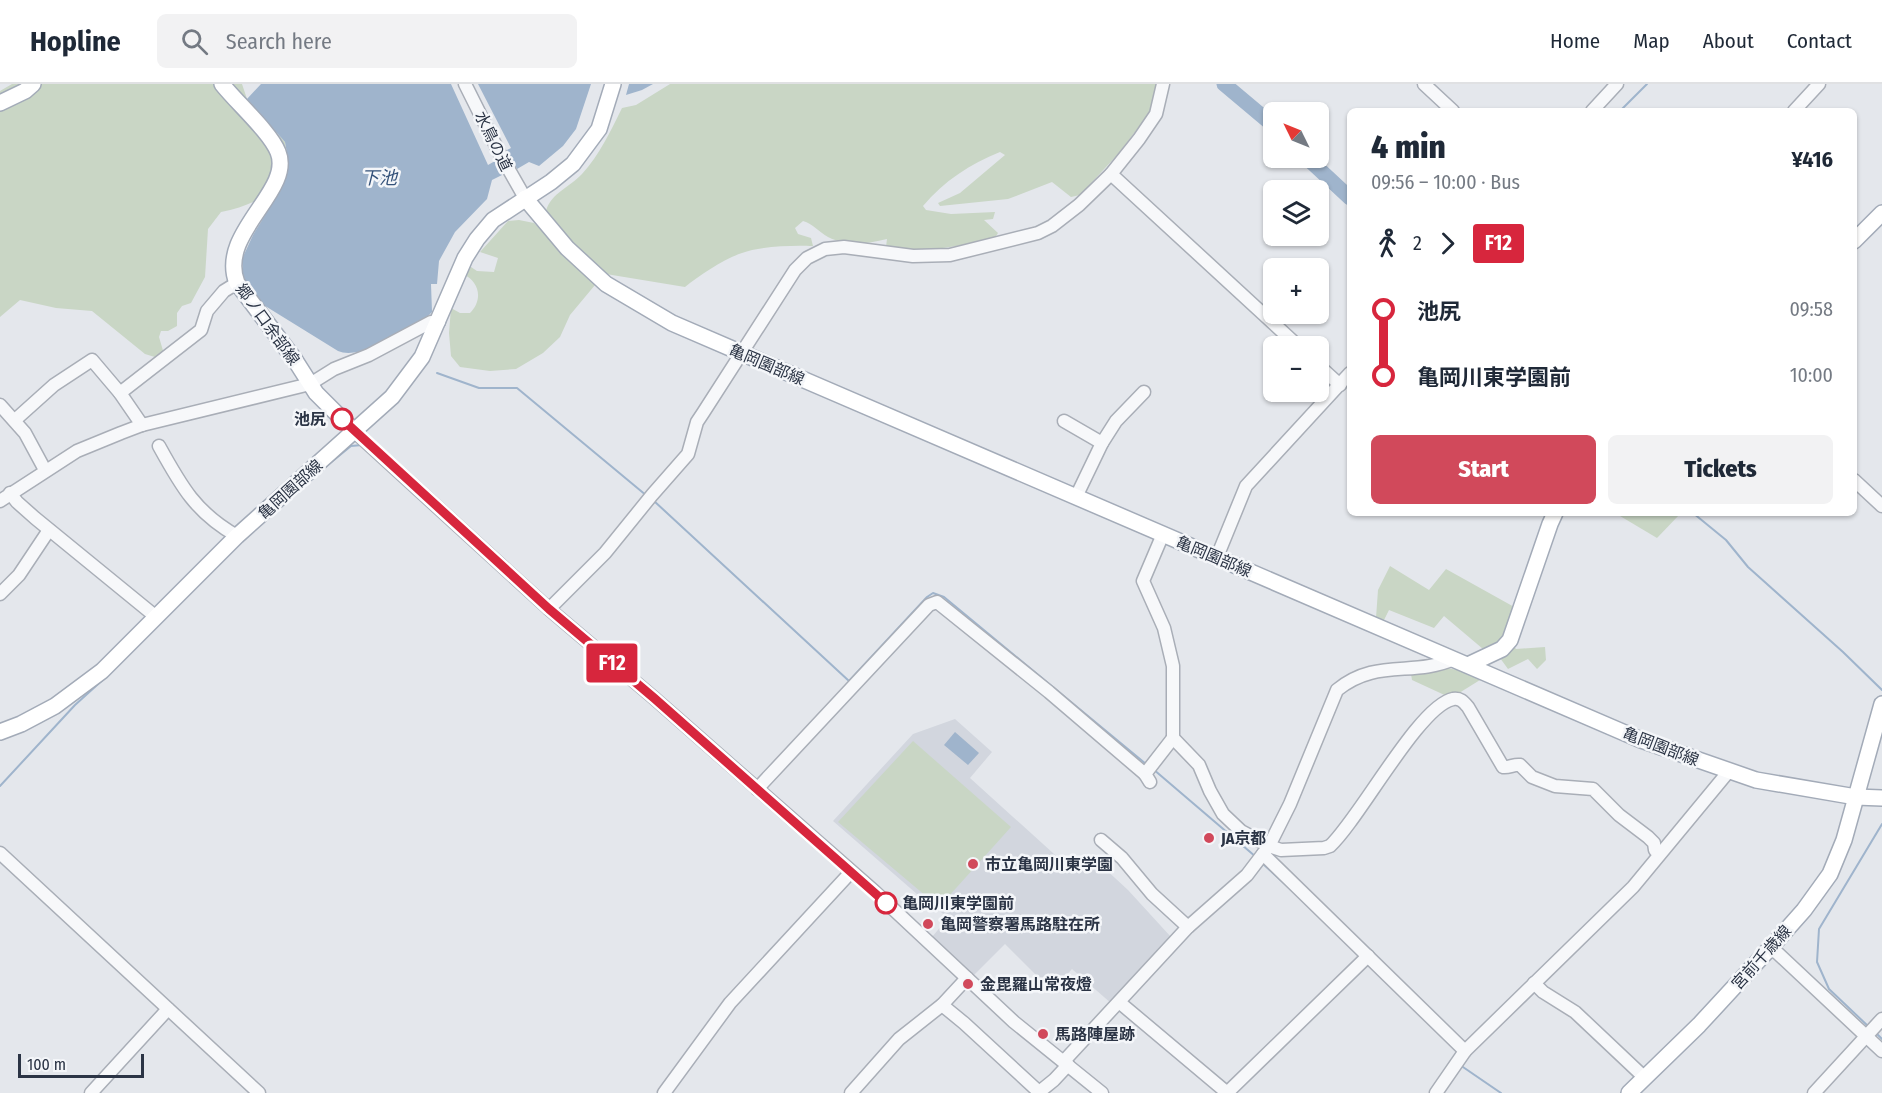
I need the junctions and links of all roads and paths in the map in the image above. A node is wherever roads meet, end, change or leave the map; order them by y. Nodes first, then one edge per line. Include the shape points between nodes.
1 (33, 84) edge
2 (222, 84) edge
3 (465, 84) edge
4 (614, 84) edge
5 (1163, 84) edge
6 (1617, 84) edge
7 (1819, 84) edge
8 (1428, 85) edge
9 (0, 103) edge
10 (1450, 108) edge
11 (1595, 108) edge
12 (1797, 108) edge
13 (1111, 174) junction
14 (525, 198) junction
15 (1882, 213) edge
16 (1857, 238) edge
17 (237, 283) junction
18 (439, 322) junction
19 (1287, 336) edge
20 (741, 353) junction
21 (1329, 375) edge
22 (1347, 377) edge
23 (310, 384) junction
24 (1340, 385) junction
25 (1144, 392) dead end
26 (120, 393) junction
27 (0, 405) edge
28 (15, 420) junction
29 (1064, 421) dead end
30 (142, 425) junction
31 (355, 432) junction
32 (1102, 443) junction
33 (159, 446) dead end
34 (45, 470) junction
35 (1857, 483) edge
36 (5, 497) edge
37 (1076, 497) junction
38 (1882, 506) edge
39 (1554, 516) edge
40 (49, 530) junction
41 (1163, 534) junction
42 (237, 536) junction
43 (1217, 557) junction
44 (0, 594) edge
45 (549, 609) junction
46 (155, 616) junction
47 (1461, 662) junction
48 (1882, 704) edge
49 (0, 732) edge
50 (1173, 738) junction
51 (1729, 771) junction
52 (757, 789) junction
53 (1856, 797) junction
54 (1882, 798) edge
55 (1101, 840) dead end
56 (1266, 850) junction
57 (0, 853) edge
58 (1659, 854) junction
59 (851, 872) junction
60 (1188, 927) junction
61 (1771, 947) junction
62 (1365, 958) junction
63 (967, 978) junction
64 (1534, 983) junction
65 (1119, 1002) junction
66 (942, 1005) junction
67 (168, 1009) junction
68 (1882, 1019) edge
69 (1866, 1036) junction
70 (1465, 1051) junction
71 (1882, 1051) edge
72 (1066, 1063) junction
73 (1645, 1078) junction
74 (1039, 1092) edge
75 (91, 1093) edge
76 (259, 1093) edge
77 (664, 1093) edge
78 (851, 1093) edge
79 (1102, 1093) edge
80 (1436, 1093) edge
81 (1629, 1093) edge
82 (1814, 1093) edge

1 - 9 main road
2 - 17 main road, 郷ノ口余部線 via 271,139 279,154 275,181 234,254
3 - 14 street, 水鳥の道
4 - 14 main road, 亀岡園部線 via 599,129 585,150 551,182
5 - 13 street via 1156,114
6 - 11 street
7 - 12 street
8 - 10 street
13 - 19 street
13 - 20 street via 1079,205 1038,233 950,255 825,249 795,270
14 - 18 main road, 亀岡園部線 via 494,220 477,239 465,258
14 - 20 main road, 亀岡園部線 via 567,248 606,284 672,323
15 - 16 main road
17 - 23 main road, 郷ノ口余部線
17 - 26 street via 224,291 207,311 201,330
18 - 23 street via 431,322
18 - 31 main road, 亀岡園部線 via 408,378
20 - 37 main road, 亀岡園部線
20 - 45 street via 697,422 688,454 605,553
21 - 24 street
22 - 24 street
23 - 30 street
23 - 31 main road, 郷ノ口余部線
24 - 43 street via 1246,486
25 - 32 street via 1116,421
26 - 28 street via 92,360 54,385
26 - 30 street
27 - 28 street
28 - 34 street
29 - 32 street
30 - 34 street via 77,451
31 - 42 main road, 亀岡園部線
31 - 45 street
32 - 37 street
33 - 42 street via 181,486 215,523
34 - 36 street
35 - 38 street
36 - 40 street via 17,502
37 - 41 main road, 亀岡園部線
39 - 47 main road via 1510,640 1497,652
40 - 44 street via 19,575
40 - 46 street
41 - 43 main road, 亀岡園部線
41 - 50 street via 1143,581 1164,628 1173,666
42 - 46 main road, 亀岡園部線
43 - 47 main road, 亀岡園部線
45 - 52 street
46 - 49 main road, 亀岡園部線 via 80,689 55,706
47 - 51 main road, 亀岡園部線 via 1641,740
47 - 56 street via 1371,672 1351,679 1337,690 1290,804
48 - 53 main road
50 - 52 street via 1147,778 936,602
50 - 56 street via 1199,765 1223,814
51 - 53 main road, 亀岡園部線 via 1756,780
51 - 58 street
52 - 59 street
53 - 54 main road
53 - 61 main road, 宮前千歳線 via 1830,874
55 - 60 street
56 - 58 street via 1330,846 1416,729 1445,702 1454,699 1468,706 1503,767 1520,765 1532,777 1555,786 1593,789 1654,843
56 - 60 street via 1247,875
56 - 62 street
57 - 67 street
58 - 64 street via 1633,887
59 - 63 street
59 - 77 street via 730,1003
60 - 65 street
61 - 69 street
61 - 73 main road, 宮前千歳線
62 - 65 street via 1229,1091
62 - 70 street
63 - 66 street
63 - 72 street
64 - 70 street
64 - 73 street via 1575,1012
65 - 72 street
66 - 74 street
66 - 78 street via 899,1039
67 - 75 street
67 - 76 street
68 - 69 street
69 - 71 street
69 - 82 street
70 - 80 street
72 - 74 street
72 - 79 street
73 - 81 main road, 宮前千歳線

